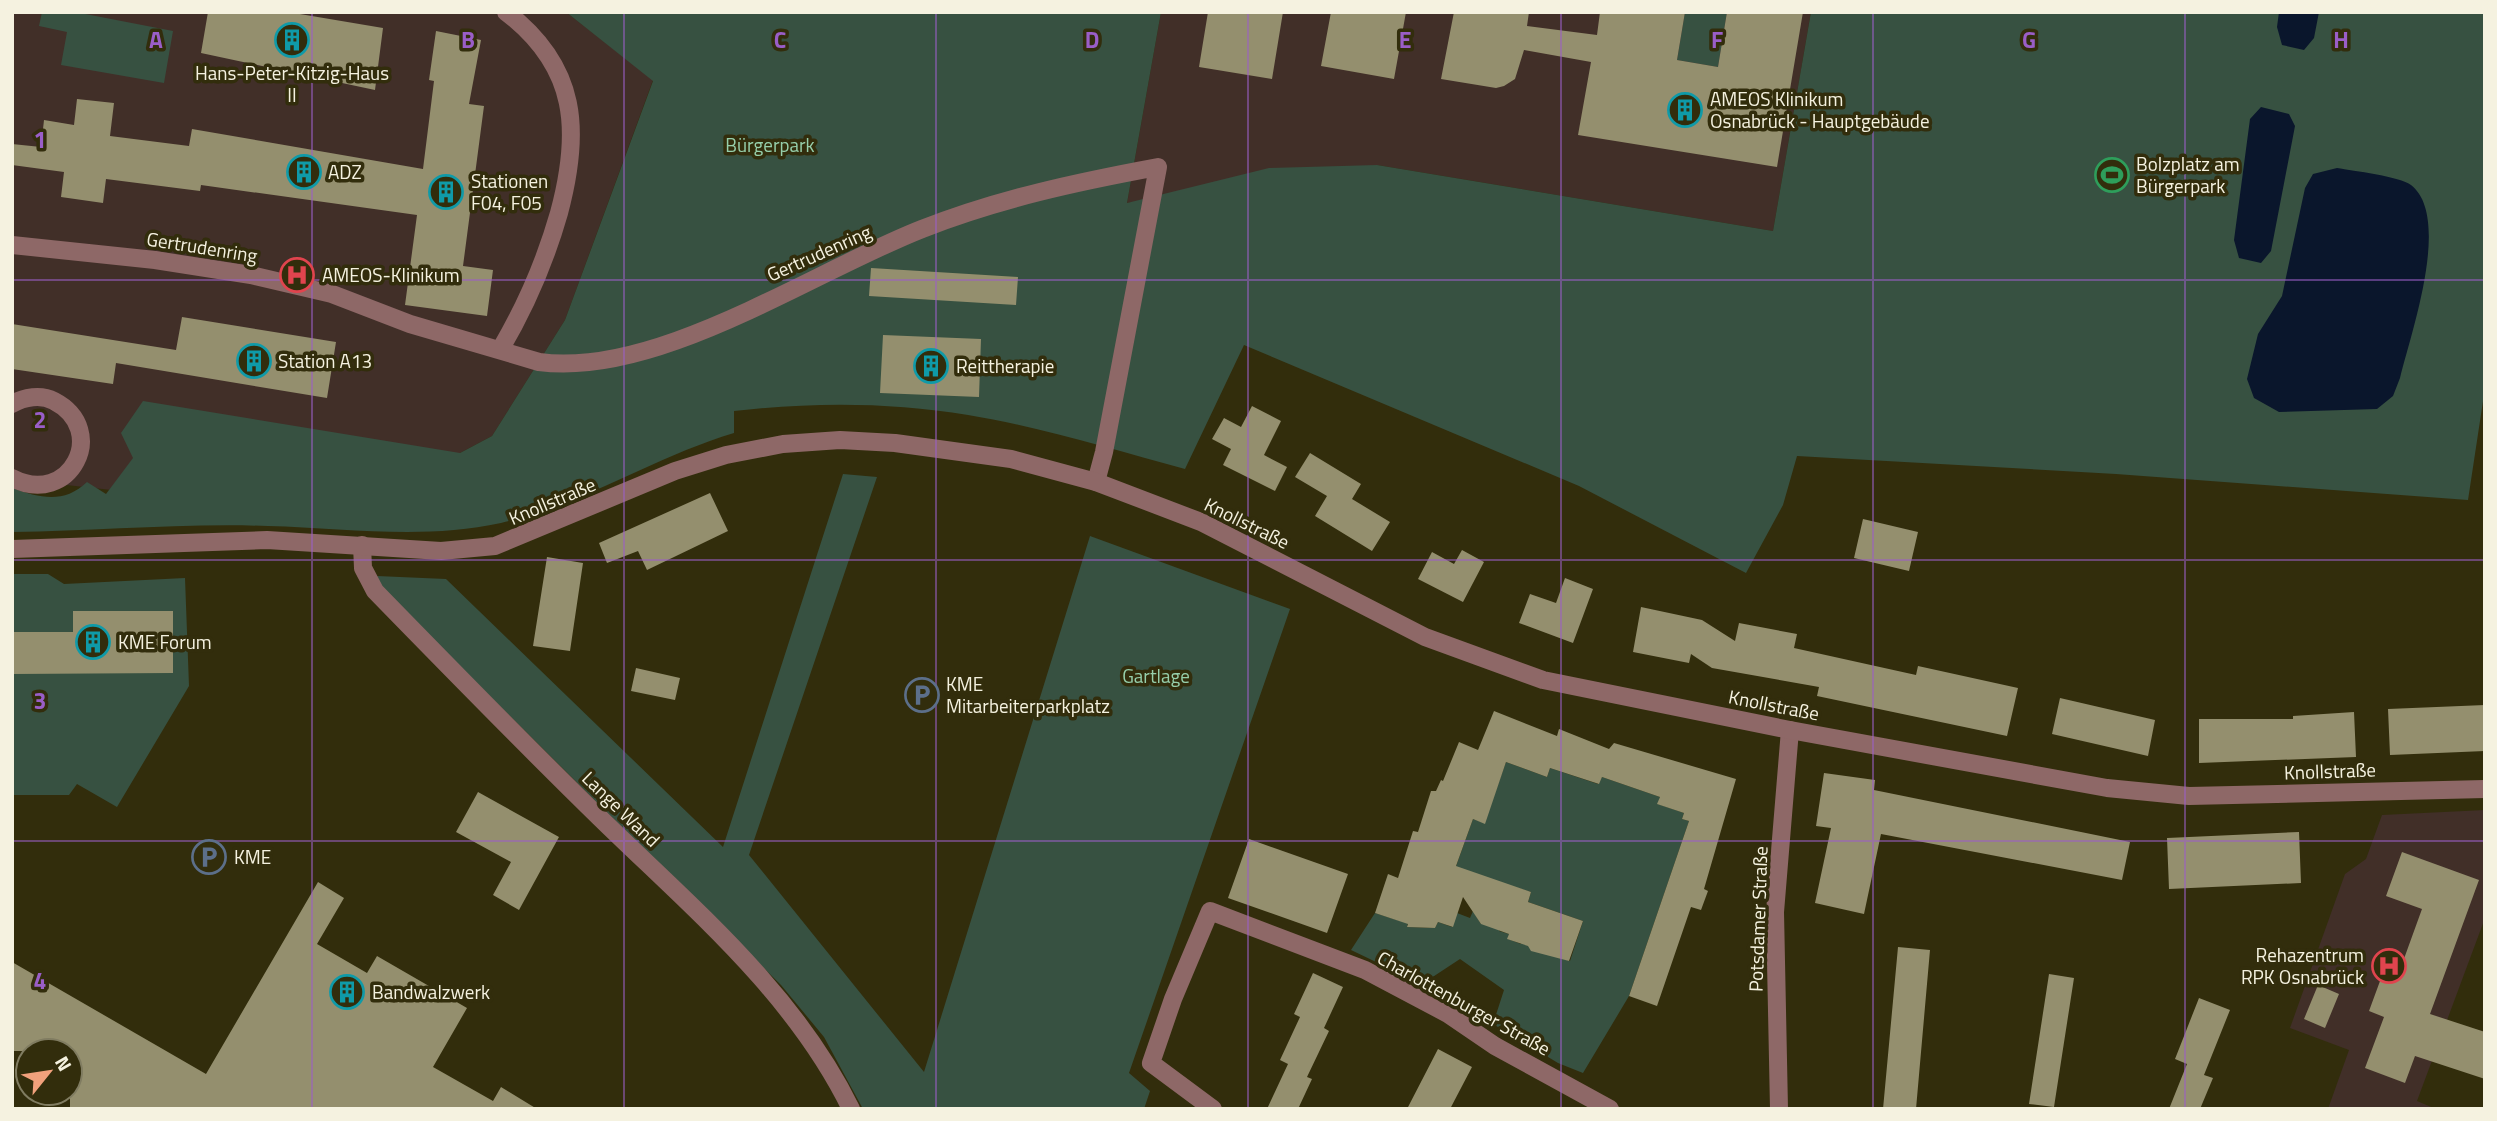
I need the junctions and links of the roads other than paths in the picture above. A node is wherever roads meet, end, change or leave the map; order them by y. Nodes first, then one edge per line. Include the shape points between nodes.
1 (506, 12) edge
2 (12, 245) edge
3 (500, 350) junction
4 (12, 404) edge
5 (12, 478) edge
6 (1096, 482) junction
7 (362, 545) junction
8 (12, 549) edge
9 (1790, 730) junction
10 (2485, 789) edge
11 (851, 1109) edge
12 (1213, 1109) edge
13 (1610, 1109) edge
14 (1779, 1109) edge

1 - 3 street via 539,42 552,62 570,105 572,130 569,173 551,240 532,291
2 - 3 street, Gertrudenring via 251,275 332,294 410,324
3 - 6 street, Gertrudenring via 561,365 642,353 919,230 988,205 1158,167
4 - 5 street via 29,397 49,398 64,406 76,421 81,448 70,471 58,481 25,485
6 - 7 street, Knollstraße via 1011,459 949,449 841,440 783,444 675,471 495,546 441,551
6 - 9 street, Knollstraße via 1202,522 1425,637 1480,660 1543,680
7 - 8 street, Knollstraße via 267,540
7 - 11 street, Lange Wand via 363,568 375,591 761,979 805,1028
9 - 10 street, Knollstraße via 2107,788 2189,796
9 - 14 street, Potsdamer Straße via 1776,912
12 - 13 street, Charlottenburger Straße via 1151,1063 1210,911 1365,970

